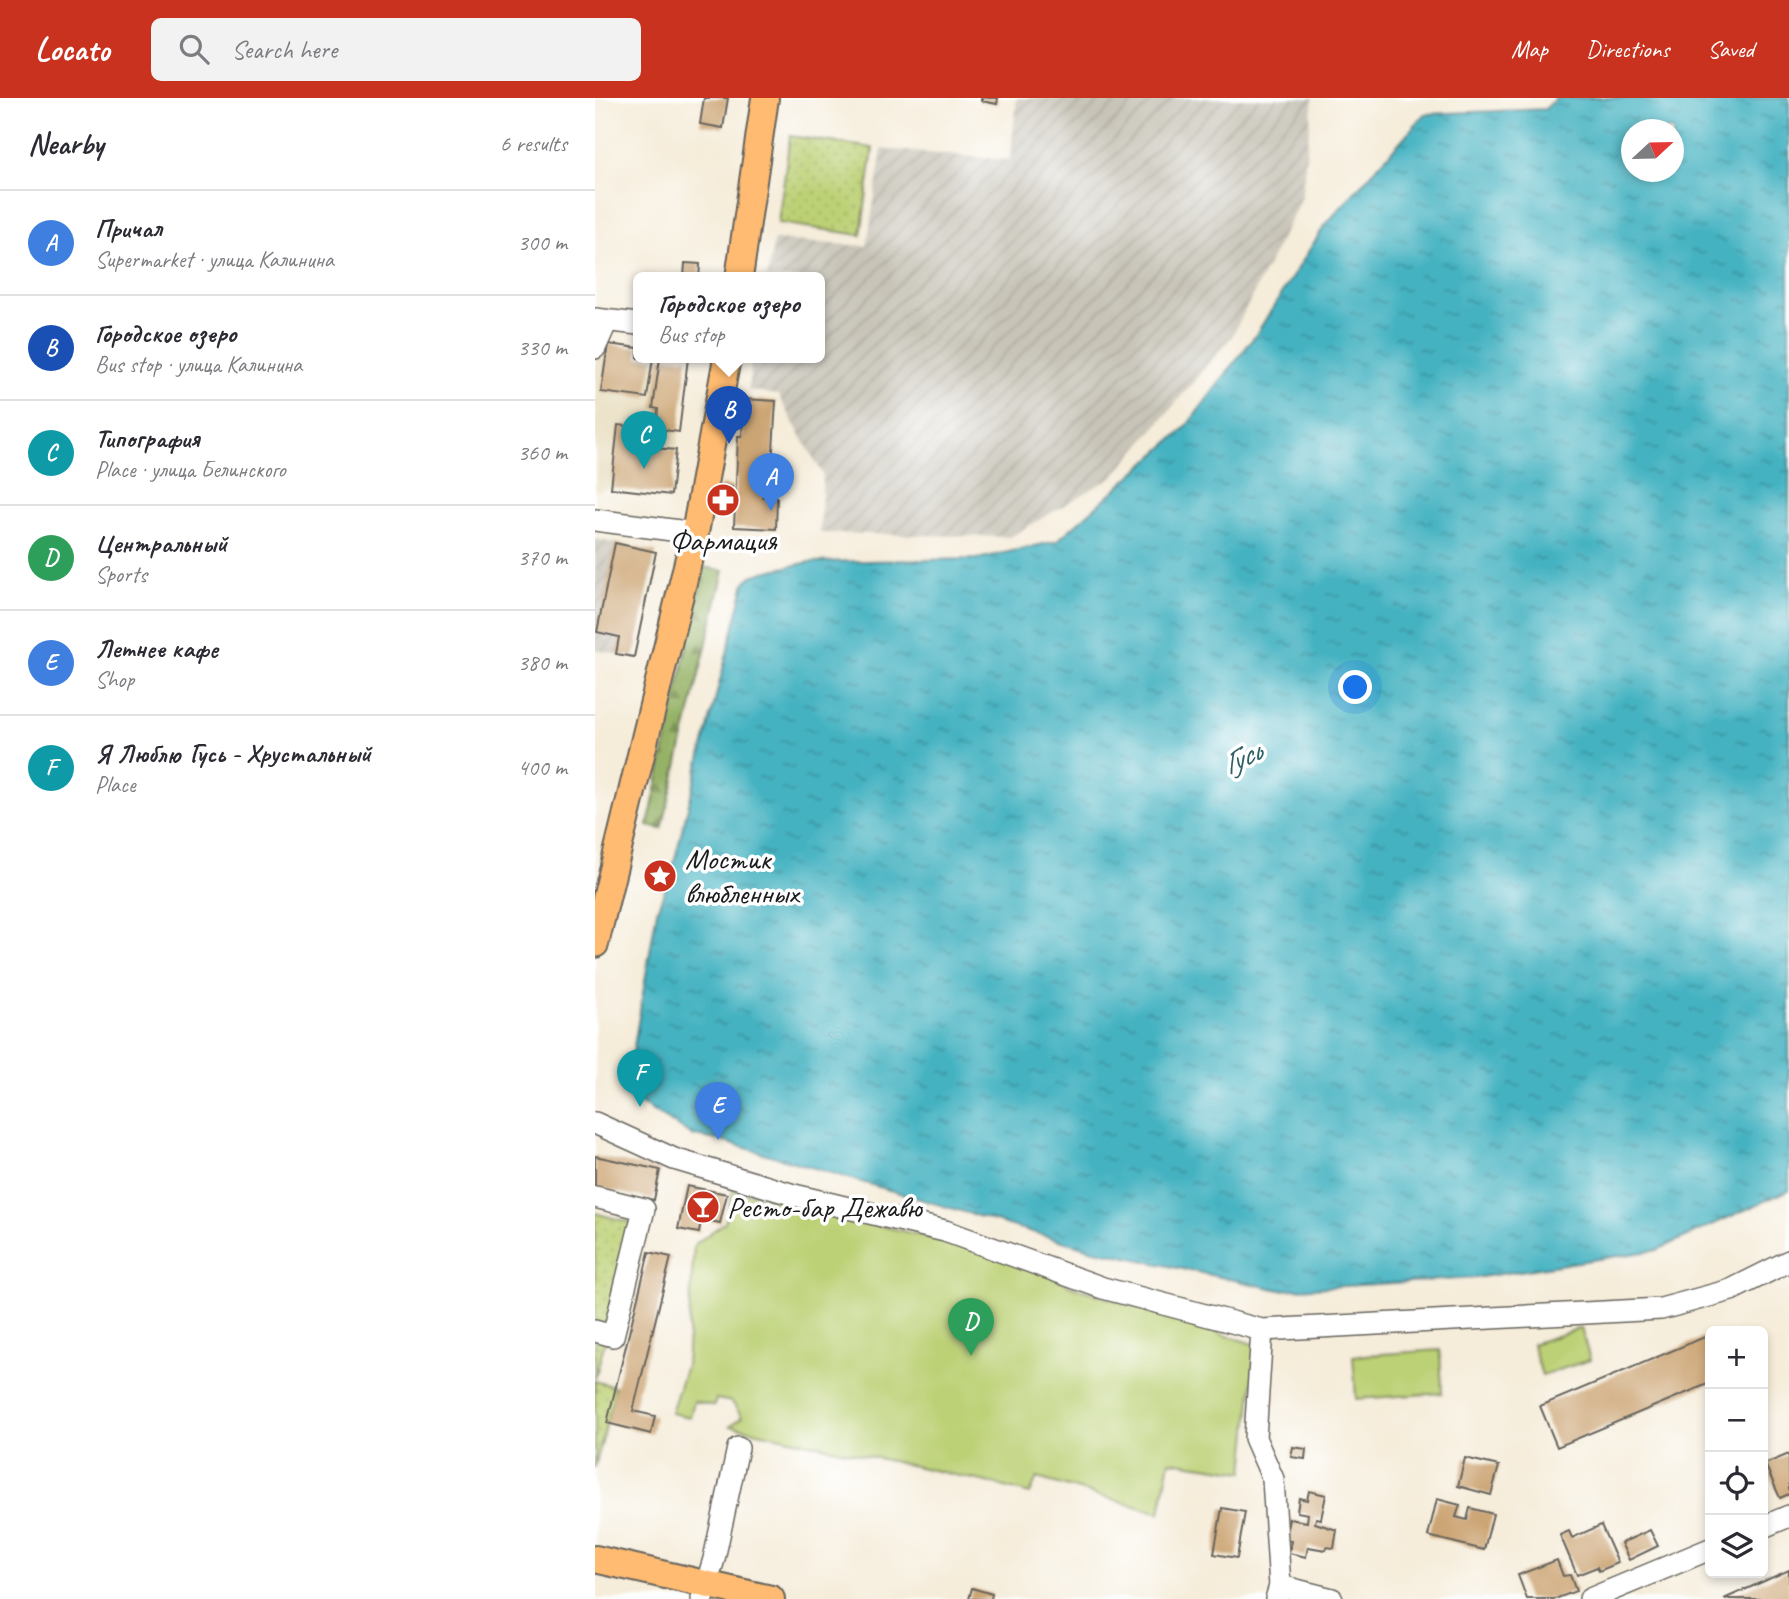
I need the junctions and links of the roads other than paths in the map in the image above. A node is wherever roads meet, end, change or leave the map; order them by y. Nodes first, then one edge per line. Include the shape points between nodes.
1 (765, 98) edge
2 (740, 272) edge
3 (601, 320) edge
4 (633, 323) edge
5 (595, 348) edge
6 (726, 363) edge
7 (595, 520) edge
8 (695, 533) junction
9 (595, 944) edge
10 (595, 1123) edge
11 (595, 1198) edge
12 (1789, 1261) edge
13 (1262, 1330) junction
14 (595, 1331) edge
15 (738, 1448) dead end
16 (1789, 1516) edge
17 (1768, 1525) edge
18 (1705, 1551) edge
19 (595, 1559) edge
20 (704, 1592) edge
21 (1278, 1593) edge
22 (771, 1599) edge
23 (1332, 1599) edge
24 (1590, 1599) edge

1 - 2 main road
3 - 4 street
3 - 5 street
6 - 8 main road
7 - 8 street
8 - 9 main road
10 - 13 street via 674,1159 794,1195 946,1231 1103,1287
11 - 14 street via 643,1209 613,1336
12 - 13 street via 1731,1290 1661,1309
13 - 21 street via 1255,1438 1273,1479
15 - 20 street
16 - 17 street
18 - 24 street
19 - 20 main road
20 - 22 main road
21 - 23 street

